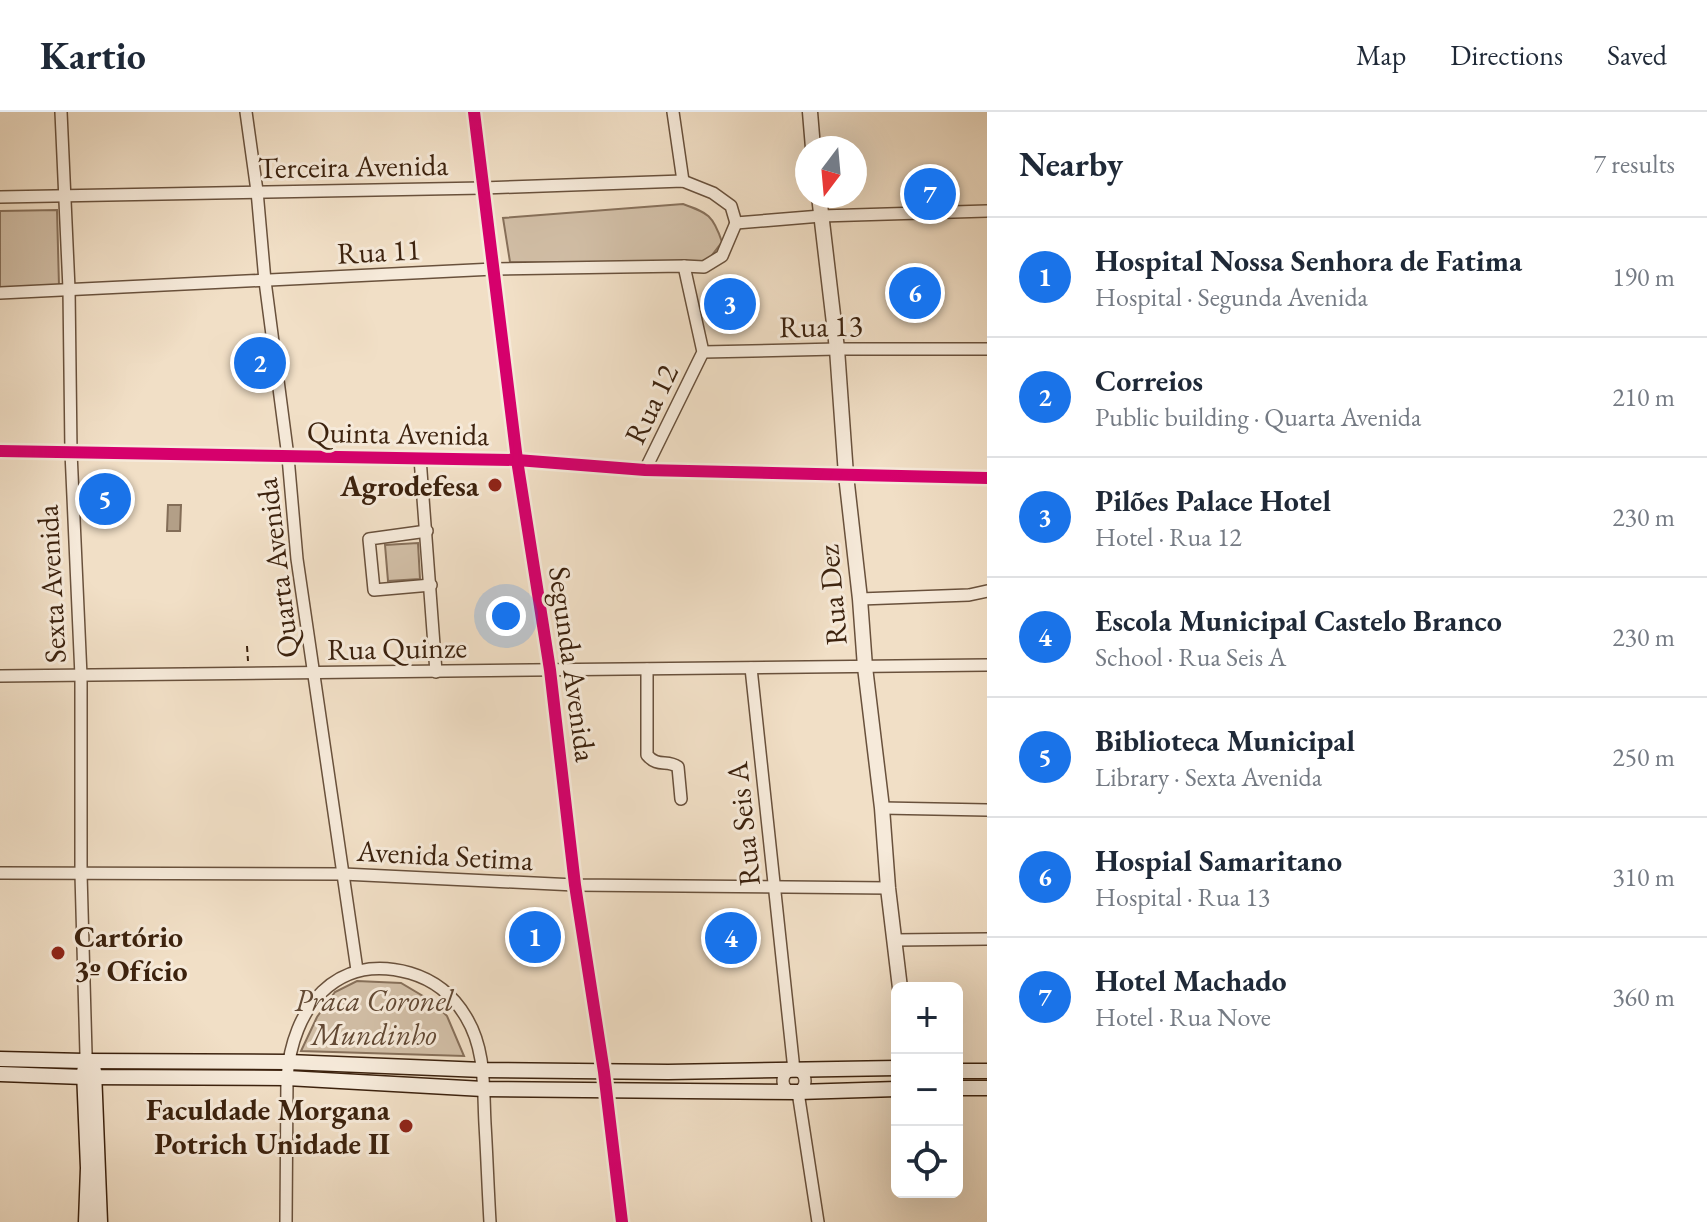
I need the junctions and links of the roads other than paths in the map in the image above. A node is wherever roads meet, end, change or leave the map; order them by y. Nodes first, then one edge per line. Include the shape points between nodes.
1 (61, 112) edge
2 (246, 112) edge
3 (474, 112) edge
4 (673, 112) edge
5 (810, 112) edge
6 (812, 136) edge
7 (683, 181) junction
8 (483, 188) junction
9 (257, 191) junction
10 (0, 197) edge
11 (64, 197) junction
12 (820, 208) edge
13 (987, 211) edge
14 (821, 216) junction
15 (736, 223) junction
16 (684, 266) junction
17 (494, 269) junction
18 (265, 281) junction
19 (69, 289) junction
20 (0, 293) edge
21 (837, 349) junction
22 (987, 349) edge
23 (703, 352) junction
24 (0, 451) edge
25 (71, 452) junction
26 (288, 457) junction
27 (420, 458) junction
28 (517, 460) junction
29 (645, 470) junction
30 (846, 475) junction
31 (987, 478) edge
32 (427, 531) junction
33 (431, 585) junction
34 (987, 591) edge
35 (969, 595) junction
36 (860, 599) junction
37 (987, 599) edge
38 (987, 665) edge
39 (865, 667) junction
40 (751, 668) junction
41 (647, 669) junction
42 (550, 670) junction
43 (436, 672) junction
44 (314, 673) junction
45 (0, 676) edge
46 (81, 676) junction
47 (681, 799) dead end
48 (882, 808) junction
49 (987, 810) edge
50 (0, 873) edge
51 (81, 874) junction
52 (343, 874) junction
53 (575, 885) junction
54 (773, 886) junction
55 (888, 888) junction
56 (987, 939) edge
57 (895, 940) junction
58 (357, 970) junction
59 (899, 982) edge
60 (0, 1059) edge
61 (288, 1062) junction
62 (88, 1066) junction
63 (35, 1067) junction
64 (891, 1068) edge
65 (159, 1069) junction
66 (483, 1070) junction
67 (794, 1070) junction
68 (963, 1071) edge
69 (987, 1071) edge
70 (604, 1072) junction
71 (668, 1072) junction
72 (0, 1074) edge
73 (287, 1078) junction
74 (963, 1088) edge
75 (987, 1088) edge
76 (483, 1089) junction
77 (891, 1089) edge
78 (605, 1090) junction
79 (669, 1091) junction
80 (798, 1092) junction
81 (93, 1168) junction
82 (86, 1222) edge
83 (100, 1222) edge
84 (286, 1222) edge
85 (490, 1222) edge
86 (622, 1222) edge
87 (818, 1222) edge

1 - 11 street, Sexta Avenida
2 - 9 street, Quarta Avenida
3 - 8 street, Segunda Avenida
4 - 7 street
5 - 6 main road
7 - 8 street, Terceira Avenida
7 - 15 street, Terceira Avenida via 731,206
8 - 9 street, Terceira Avenida
8 - 17 street, Segunda Avenida
9 - 11 street, Terceira Avenida
9 - 18 street, Quarta Avenida
10 - 11 street, Terceira Avenida
11 - 19 street, Sexta Avenida
12 - 14 main road, Rua Dez
13 - 14 street
14 - 15 street
14 - 21 main road, Rua Dez
15 - 16 street, Rua 11 via 722,256 704,267
16 - 17 street, Rua 11
16 - 23 street, Rua 12
17 - 18 street, Rua 11
17 - 28 street, Segunda Avenida
18 - 19 street, Rua 11
18 - 26 street, Quarta Avenida
19 - 20 street, Rua 11
19 - 25 street, Sexta Avenida
21 - 22 street, Rua 13
21 - 23 street, Rua 13
21 - 30 main road, Rua Dez
23 - 29 street, Rua 12
24 - 25 street, Quinta Avenida
25 - 26 street, Quinta Avenida
25 - 46 street, Sexta Avenida
26 - 27 street, Quinta Avenida
26 - 44 street, Quarta Avenida
27 - 28 street, Quinta Avenida
27 - 32 street
28 - 29 street, Quinta Avenida
28 - 42 street, Segunda Avenida
29 - 30 street, Quinta Avenida
30 - 31 street, Quinta Avenida
30 - 36 main road, Rua Dez
32 - 33 street
32 - 33 street via 369,539 374,590
33 - 43 street
34 - 35 street
35 - 36 street
35 - 37 street
36 - 39 main road, Rua Dez
38 - 39 street, Rua Quinze
39 - 40 street, Rua Quinze
39 - 48 main road, Rua Dez
40 - 41 street, Rua Quinze
40 - 54 street, Rua Seis A
41 - 42 street, Rua Quinze
41 - 47 street via 647,755 657,764 678,767
42 - 43 street, Rua Quinze
42 - 53 street, Segunda Avenida
43 - 44 street, Rua Quinze
44 - 46 street, Rua Quinze
44 - 52 street, Quarta Avenida
45 - 46 street, Rua Quinze
46 - 51 street, Sexta Avenida
48 - 49 street
48 - 55 main road, Rua Dez
50 - 51 street, Avenida Setima
51 - 52 street, Avenida Setima
51 - 62 street, Sexta Avenida
52 - 53 street, Avenida Setima
52 - 58 street, Quarta Avenida
53 - 54 street, Avenida Setima
53 - 70 street, Segunda Avenida
54 - 55 street, Avenida Setima
54 - 67 street, Rua Seis A
55 - 57 main road, Rua Dez
56 - 57 street
57 - 59 main road, Rua Dez
58 - 61 street via 314,1000 297,1029
58 - 66 street via 396,969 435,983 466,1016
60 - 63 main road
61 - 65 main road
61 - 66 main road
61 - 73 street
62 - 63 main road
62 - 65 main road
62 - 81 main road, Sexta Avenida
63 - 72 main road
64 - 67 main road
65 - 73 main road
66 - 70 main road
66 - 76 street
67 - 71 main road
67 - 80 street, Rua Seis A via 806,1079
68 - 69 main road
70 - 71 main road
70 - 78 street, Segunda Avenida
71 - 79 main road
73 - 76 main road
73 - 84 street
74 - 75 main road
76 - 78 main road
76 - 85 street
77 - 80 main road
78 - 79 main road
78 - 86 street, Segunda Avenida
79 - 80 main road
80 - 87 street
81 - 82 main road, Sexta Avenida
81 - 83 main road, Sexta Avenida

